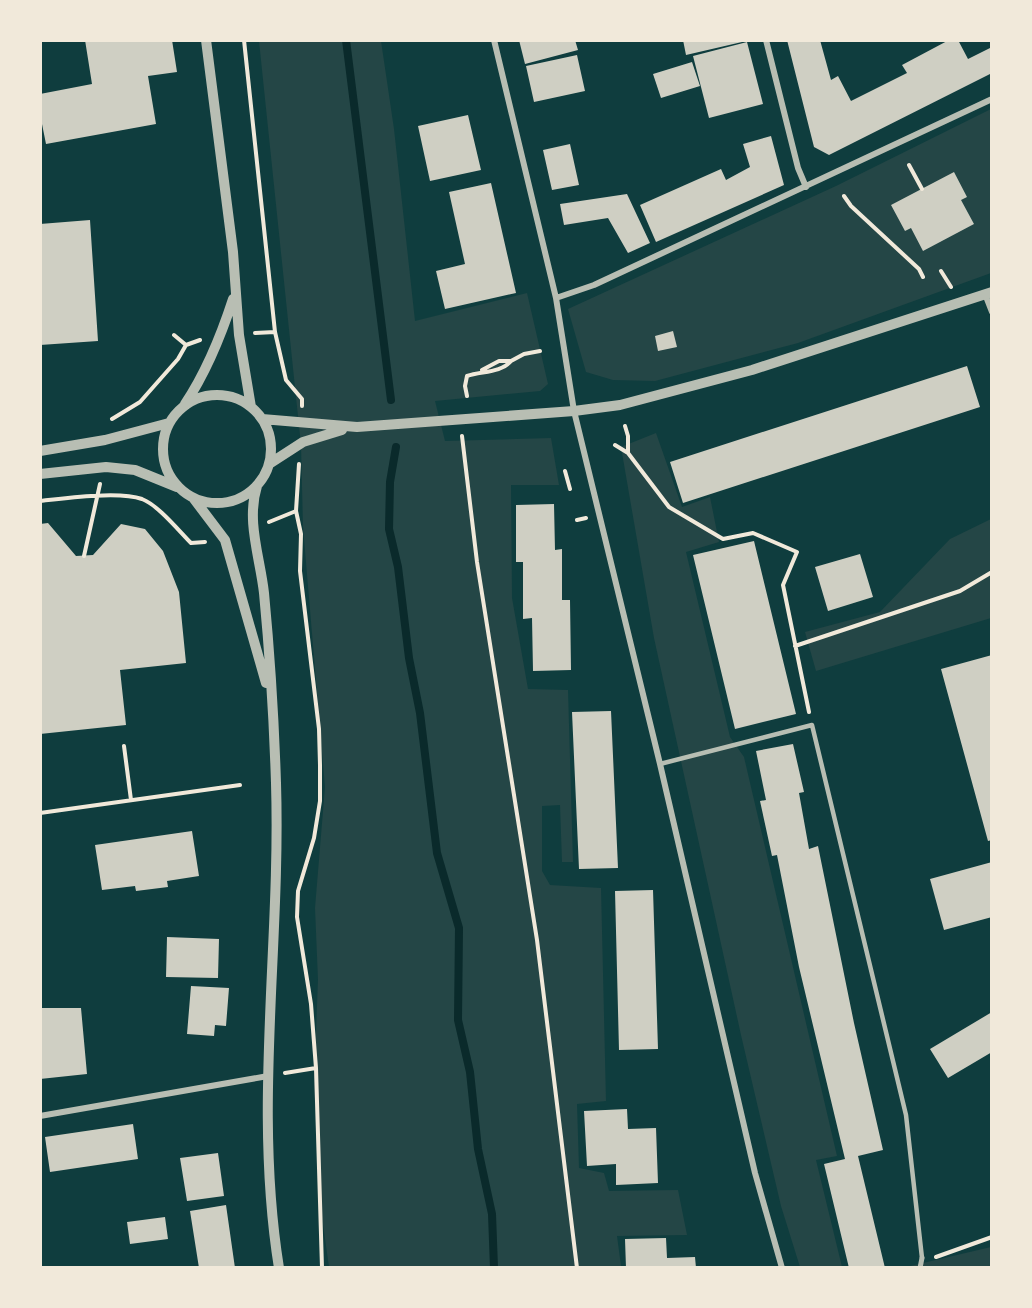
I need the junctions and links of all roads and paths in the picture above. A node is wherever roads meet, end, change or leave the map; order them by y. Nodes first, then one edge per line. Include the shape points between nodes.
1 (206, 40) edge
2 (244, 40) edge
3 (494, 40) edge
4 (766, 40) edge
5 (992, 99) edge
6 (909, 165) dead end
7 (806, 187) junction
8 (922, 189) dead end
9 (844, 196) dead end
10 (941, 271) dead end
11 (924, 277) dead end
12 (951, 287) dead end
13 (235, 292) junction
14 (988, 293) edge
15 (556, 298) junction
16 (992, 312) edge
17 (174, 335) dead end
18 (221, 335) junction
19 (239, 335) junction
20 (186, 345) junction
21 (540, 351) dead end
22 (511, 361) junction
23 (482, 371) junction
24 (467, 396) dead end
25 (183, 406) junction
26 (251, 407) junction
27 (574, 411) junction
28 (262, 419) junction
29 (460, 419) junction
30 (107, 423) dead end
31 (169, 423) junction
32 (625, 426) dead end
33 (327, 430) junction
34 (615, 445) dead end
35 (40, 451) edge
36 (628, 453) junction
37 (269, 464) junction
38 (565, 471) dead end
39 (40, 474) edge
40 (257, 486) junction
41 (178, 487) junction
42 (570, 489) dead end
43 (96, 495) junction
44 (194, 498) junction
45 (40, 501) edge
46 (296, 512) dead end
47 (191, 543) dead end
48 (84, 556) dead end
49 (992, 572) edge
50 (795, 646) junction
51 (271, 704) junction
52 (812, 725) junction
53 (124, 746) dead end
54 (660, 764) junction
55 (240, 785) dead end
56 (130, 800) junction
57 (40, 813) edge
58 (316, 1068) junction
59 (268, 1076) junction
60 (40, 1116) edge
61 (992, 1237) edge
62 (921, 1263) edge
63 (279, 1268) edge
64 (322, 1268) edge
65 (577, 1268) edge
66 (782, 1268) edge

1 - 13 street
2 - 19 path via 275,332
3 - 15 street
4 - 7 street
5 - 7 street
6 - 8 path
7 - 15 street via 594,285
9 - 11 path
10 - 12 path
13 - 18 street
13 - 19 street
14 - 16 street
14 - 27 street via 723,379 620,405
15 - 27 street
17 - 20 path
18 - 20 path
18 - 25 street via 207,368
19 - 26 street
20 - 30 path via 140,402
21 - 22 path
22 - 23 path via 499,361
22 - 23 path via 501,369
23 - 24 path via 467,376
25 - 26 street via 215,394 235,398
25 - 31 street
26 - 28 street
27 - 29 street
27 - 54 street
28 - 33 street
28 - 37 street via 271,440
29 - 33 street
29 - 65 path via 477,562 537,940
31 - 35 street via 105,440
31 - 41 street via 163,453 168,473
32 - 36 path
33 - 37 street
34 - 36 path
36 - 50 path via 669,507 723,539 753,532 797,552 783,585
37 - 40 street
38 - 42 path
39 - 41 street via 115,468 135,470
40 - 44 street via 239,498 220,503
40 - 51 street via 253,529 262,576
41 - 44 street
43 - 45 path
43 - 47 path via 143,500
43 - 48 path
44 - 51 street via 225,540
46 - 58 path via 319,729 320,801 296,904
49 - 50 path via 960,591
50 - 52 path
51 - 59 street via 276,802
52 - 54 lane
52 - 62 lane via 906,1115
53 - 56 path
54 - 66 street via 755,1173
55 - 56 path
56 - 57 path
58 - 59 path
58 - 64 path
59 - 60 street
59 - 63 street via 267,1164
61 - 62 path

